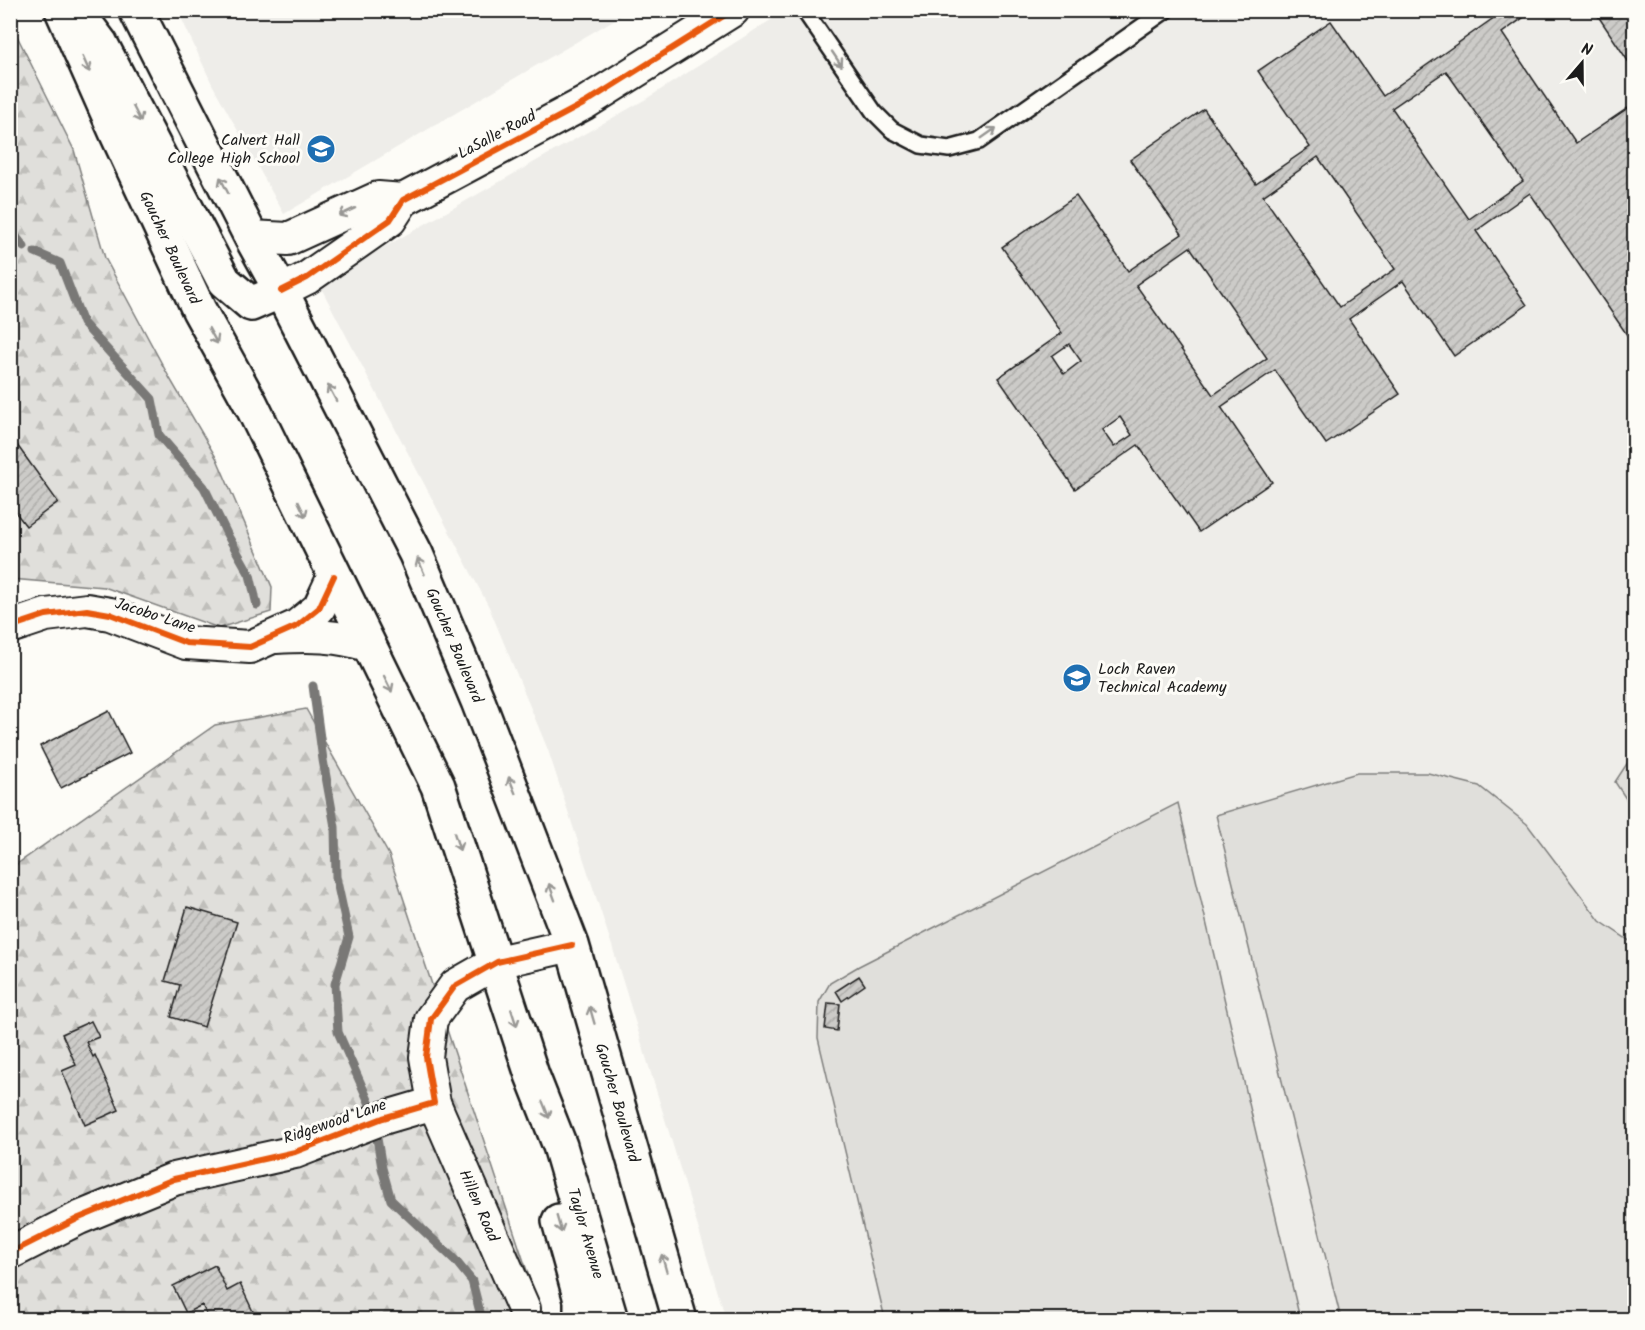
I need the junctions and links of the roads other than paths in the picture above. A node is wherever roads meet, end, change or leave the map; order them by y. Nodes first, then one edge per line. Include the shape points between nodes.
1 (62, 10) edge
2 (75, 10) edge
3 (136, 10) edge
4 (733, 10) edge
5 (804, 10) edge
6 (1166, 10) edge
7 (403, 200) junction
8 (251, 237) junction
9 (281, 291) junction
10 (334, 576) junction
11 (10, 627) edge
12 (275, 637) junction
13 (368, 645) junction
14 (572, 945) junction
15 (496, 962) junction
16 (434, 1102) junction
17 (560, 1146) junction
18 (10, 1253) edge
19 (525, 1314) edge
20 (581, 1320) edge
21 (611, 1320) edge
22 (680, 1320) edge

1 -> 10 main road, Goucher Boulevard via 199,310 251,404
2 -> 9 main road via 101,44 224,281 251,304
8 -> 3 main road, Goucher Boulevard
4 - 7 street, LaSalle Road via 585,103
5 -> 6 lane via 874,112 892,130 921,145 949,149 979,141
7 -> 8 street, LaSalle Road via 378,198 288,239
7 - 9 street, LaSalle Road via 390,220 307,278
8 - 9 main road, Goucher Boulevard
14 -> 9 main road, Goucher Boulevard via 478,701 416,554
10 - 12 street, Jacobo Lane via 320,608
10 - 13 main road, Goucher Boulevard
11 - 12 street, Jacobo Lane via 46,615 87,610 110,614 186,643 250,647
12 - 13 street, Jacobo Lane via 343,637
13 -> 15 main road, Goucher Boulevard via 438,786
14 - 15 street
22 -> 14 main road, Goucher Boulevard
15 - 16 street via 455,986 431,1019 426,1058
15 -> 17 main road, Goucher Boulevard via 532,1075
16 - 18 street, Ridgewood Lane via 295,1152 174,1179 79,1218
16 - 19 street, Hillen Road
17 -> 20 main road via 552,1199 581,1300
17 - 21 main road, Taylor Avenue

